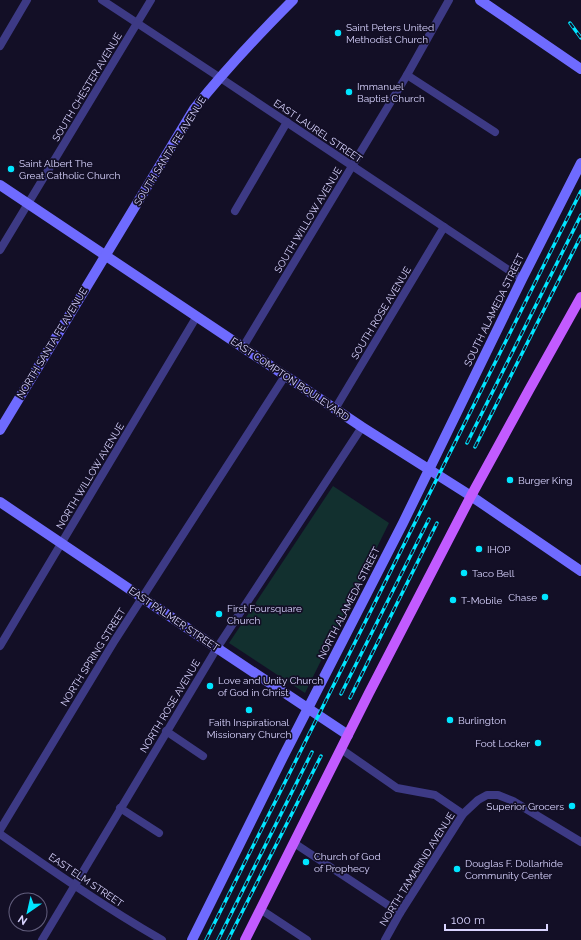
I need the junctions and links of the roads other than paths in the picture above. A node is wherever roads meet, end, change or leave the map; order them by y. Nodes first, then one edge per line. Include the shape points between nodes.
1 (27, 0) edge
2 (102, 0) edge
3 (151, 0) edge
4 (293, 0) edge
5 (450, 0) edge
6 (480, 0) edge
7 (137, 23) junction
8 (0, 46) edge
9 (581, 69) edge
10 (407, 75) junction
11 (219, 76) junction
12 (287, 122) junction
13 (495, 132) dead end
14 (581, 163) edge
15 (352, 166) junction
16 (0, 185) edge
17 (27, 204) junction
18 (235, 211) dead end
19 (444, 226) junction
20 (0, 250) edge
21 (105, 256) junction
22 (522, 279) junction
23 (581, 297) edge
24 (197, 316) junction
25 (243, 348) junction
26 (286, 376) junction
27 (335, 409) junction
28 (362, 427) junction
29 (0, 430) edge
30 (430, 470) junction
31 (471, 496) junction
32 (0, 502) edge
33 (62, 543) junction
34 (581, 571) edge
35 (142, 598) junction
36 (0, 646) edge
37 (216, 648) junction
38 (308, 709) junction
39 (166, 731) junction
40 (348, 735) junction
41 (341, 749) junction
42 (203, 756) dead end
43 (120, 808) junction
44 (463, 814) junction
45 (0, 830) edge
46 (159, 833) dead end
47 (0, 834) edge
48 (581, 842) edge
49 (294, 843) junction
50 (74, 885) junction
51 (260, 909) junction
52 (400, 913) junction
53 (42, 940) edge
54 (162, 940) edge
55 (192, 940) edge
56 (245, 940) edge
57 (307, 940) edge
58 (385, 940) edge

1 - 8 street
2 - 7 street, EAST LAUREL STREET
3 - 7 street, SOUTH CHESTER AVENUE
4 - 11 main road, SOUTH SANTA FE AVENUE
5 - 10 street, SOUTH WILLOW AVENUE
6 - 9 main road
7 - 11 street, EAST LAUREL STREET
7 - 17 street, SOUTH CHESTER AVENUE
10 - 13 street
10 - 15 street, SOUTH WILLOW AVENUE
11 - 12 street, EAST LAUREL STREET
11 - 21 main road, SOUTH SANTA FE AVENUE via 194,109
12 - 15 street, EAST LAUREL STREET
12 - 18 street
14 - 22 main road, SOUTH ALAMEDA STREET
15 - 19 street, EAST LAUREL STREET
15 - 25 street, SOUTH WILLOW AVENUE
16 - 17 main road, EAST COMPTON BOULEVARD
17 - 20 street, SOUTH CHESTER AVENUE
17 - 21 main road, EAST COMPTON BOULEVARD
19 - 22 street, EAST LAUREL STREET
19 - 27 street, SOUTH ROSE AVENUE
21 - 24 main road, EAST COMPTON BOULEVARD
21 - 29 main road, NORTH SANTA FE AVENUE
22 - 30 main road, SOUTH ALAMEDA STREET
23 - 31 main road
24 - 25 main road, EAST COMPTON BOULEVARD
24 - 33 street, NORTH WILLOW AVENUE
25 - 26 main road, EAST COMPTON BOULEVARD
26 - 27 main road, EAST COMPTON BOULEVARD
26 - 35 street, NORTH SPRING STREET
27 - 28 main road, EAST COMPTON BOULEVARD
28 - 30 main road, EAST COMPTON BOULEVARD
28 - 37 street, NORTH ROSE AVENUE
30 - 31 main road, EAST COMPTON BOULEVARD
30 - 38 main road, NORTH ALAMEDA STREET
31 - 34 main road, EAST COMPTON BOULEVARD
31 - 40 main road
32 - 33 main road, EAST PALMER STREET
33 - 35 main road, EAST PALMER STREET
33 - 36 street, NORTH WILLOW AVENUE
35 - 37 main road, EAST PALMER STREET
35 - 45 street, NORTH SPRING STREET
37 - 38 main road, EAST PALMER STREET
37 - 39 street, NORTH ROSE AVENUE
38 - 40 main road, EAST PALMER STREET
38 - 55 main road, NORTH ALAMEDA STREET
39 - 42 street
39 - 43 street, NORTH ROSE AVENUE
40 - 41 main road
41 - 44 street via 397,788 435,795
41 - 49 main road
43 - 46 street
43 - 50 street, NORTH ROSE AVENUE
44 - 48 street, NORTH TAMARIND AVENUE via 487,795 498,795 513,801
44 - 52 street, NORTH TAMARIND AVENUE
47 - 50 street, EAST ELM STREET
49 - 51 main road
49 - 52 street
50 - 53 street, NORTH ROSE AVENUE
50 - 54 street, EAST ELM STREET
51 - 56 main road
51 - 57 street
52 - 58 street, NORTH TAMARIND AVENUE

